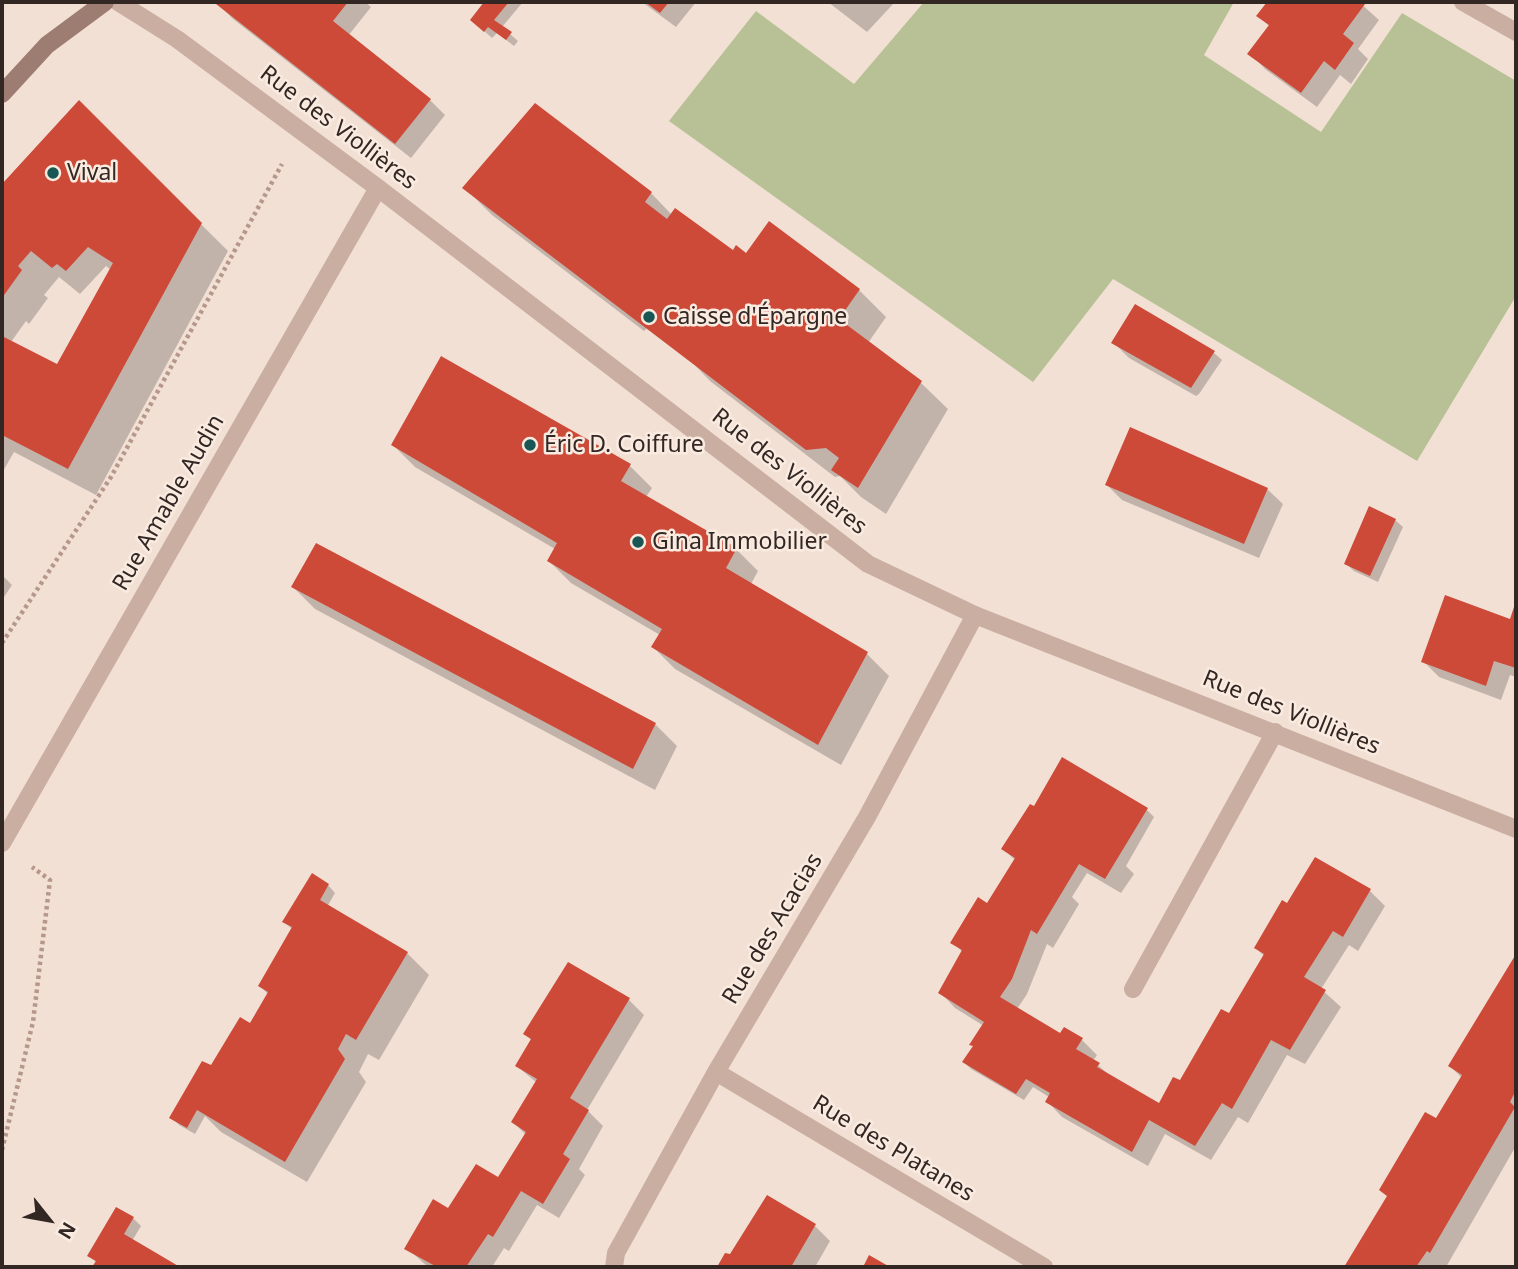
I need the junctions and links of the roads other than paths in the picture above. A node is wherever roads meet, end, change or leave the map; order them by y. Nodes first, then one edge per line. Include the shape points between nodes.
1 (105, 2) edge
2 (118, 2) edge
3 (1463, 2) edge
4 (1516, 32) edge
5 (2, 94) edge
6 (378, 188) junction
7 (975, 615) junction
8 (1275, 732) junction
9 (1516, 829) edge
10 (2, 843) edge
11 (1133, 989) dead end
12 (716, 1072) junction
13 (614, 1267) edge
14 (1044, 1267) edge

1 - 5 main road via 47,45
2 - 6 street, Rue des Viollières via 177,39
3 - 4 street
6 - 7 street, Rue des Viollières via 868,564
6 - 10 street, Rue Amable Audin
7 - 8 street, Rue des Viollières
7 - 12 street, Rue des Acacias via 867,817
8 - 9 street, Rue des Viollières
8 - 11 street
12 - 13 street, Rue des Acacias via 616,1253
12 - 14 street, Rue des Platanes

